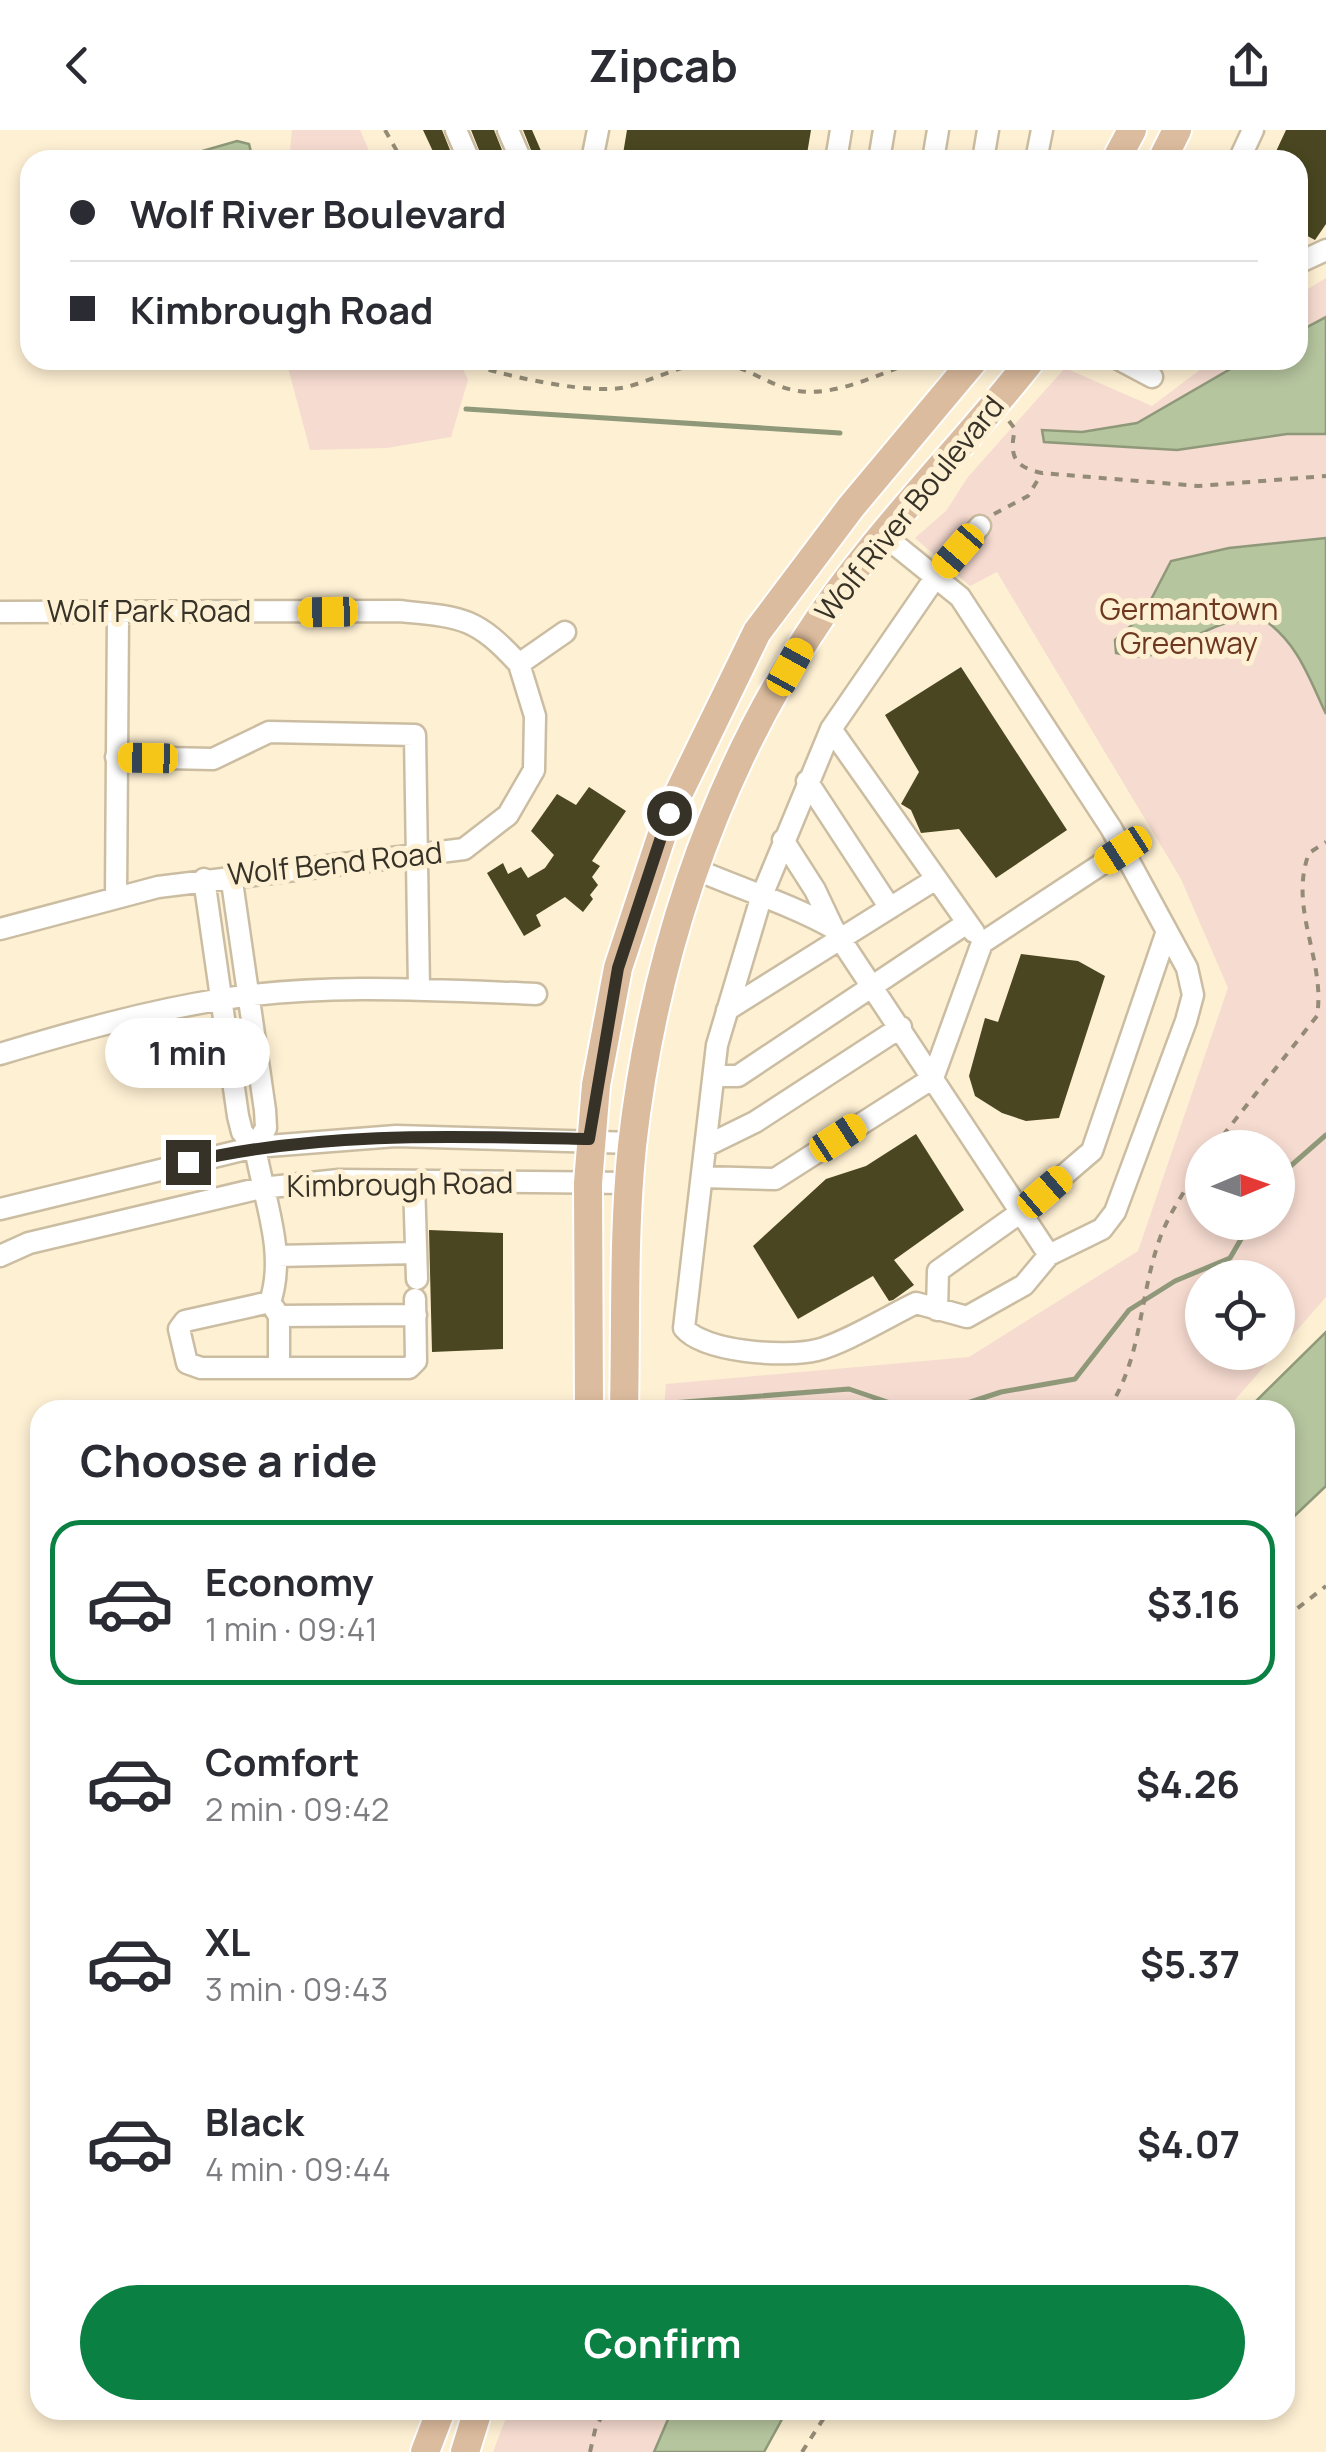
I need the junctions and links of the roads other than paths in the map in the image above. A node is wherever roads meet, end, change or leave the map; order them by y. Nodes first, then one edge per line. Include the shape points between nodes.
1 (966, 370) edge
2 (1023, 370) edge
3 (1138, 370) edge
4 (1152, 378) dead end
5 (980, 526) road end
6 (882, 534) junction
7 (936, 576) junction
8 (0, 612) edge
9 (118, 614) junction
10 (566, 632) dead end
11 (519, 664) junction
12 (832, 729) junction
13 (116, 758) junction
14 (807, 781) junction
15 (783, 840) junction
16 (1123, 850) junction
17 (415, 858) junction
18 (696, 869) junction
19 (231, 875) junction
20 (936, 878) junction
21 (204, 879) junction
22 (116, 896) junction
23 (761, 898) junction
24 (890, 908) junction
25 (968, 923) junction
26 (0, 929) edge
27 (1167, 932) junction
28 (837, 934) junction
29 (982, 943) junction
30 (874, 987) junction
31 (419, 989) junction
32 (536, 994) dead end
33 (249, 996) junction
34 (222, 999) junction
35 (727, 1010) junction
36 (900, 1028) junction
37 (0, 1054) edge
38 (714, 1076) junction
39 (933, 1078) junction
40 (589, 1139) junction
41 (632, 1143) junction
42 (255, 1146) junction
43 (706, 1146) junction
44 (703, 1177) junction
45 (414, 1181) junction
46 (588, 1183) junction
47 (629, 1184) junction
48 (261, 1188) junction
49 (0, 1209) edge
50 (1021, 1212) junction
51 (416, 1253) junction
52 (1049, 1255) junction
53 (0, 1256) edge
54 (276, 1256) junction
55 (416, 1298) junction
56 (275, 1309) junction
57 (937, 1310) junction
58 (280, 1368) junction
59 (589, 1400) edge
60 (624, 1400) edge
61 (437, 2420) edge
62 (475, 2420) edge
63 (425, 2452) edge
64 (465, 2452) edge

1 - 40 main road, Wolf River Boulevard via 757,632 664,827 618,968
2 - 6 main road, Wolf River Boulevard
3 - 4 street
5 - 7 street
6 - 7 street
6 - 18 main road, Wolf River Boulevard via 807,636 747,744
7 - 12 street
7 - 16 street via 960,597
8 - 9 street, Wolf Park Road
9 - 11 street, Wolf Park Road via 398,611 462,617
9 - 13 street
10 - 11 street
11 - 17 street, Wolf Bend Road via 535,716 534,770 508,815 464,848
12 - 14 street
12 - 20 street
13 - 17 street via 213,760 269,732 415,734
13 - 22 street
14 - 15 street
14 - 24 street
15 - 23 street
15 - 28 street
16 - 27 street
16 - 29 street
17 - 19 street, Wolf Bend Road
17 - 31 street
18 - 23 street
18 - 41 main road, Wolf River Boulevard via 657,1001
19 - 21 street, Wolf Bend Road
19 - 33 street
20 - 24 street
20 - 25 street
21 - 22 street, Wolf Bend Road
21 - 34 street
22 - 26 street, Wolf Bend Road
23 - 28 street
23 - 35 street
24 - 28 street
25 - 29 street
25 - 30 street
27 - 50 street via 1092,1151
27 - 52 street via 1187,968 1192,994 1186,1021 1116,1212 1102,1229
28 - 30 street
28 - 35 street
29 - 39 street
30 - 36 street
30 - 38 street via 738,1076
31 - 32 street
31 - 33 street
33 - 34 street
33 - 42 street via 266,1128
34 - 37 street
34 - 42 street via 240,1122
35 - 38 street
36 - 39 street
36 - 43 street
38 - 43 street
39 - 44 street via 775,1179
39 - 50 street
40 - 41 street, Kimbrough Road
40 - 42 street, Kimbrough Road via 396,1136
40 - 46 main road, Wolf River Boulevard
41 - 47 main road, Wolf River Boulevard
42 - 48 street
42 - 49 street, Kimbrough Road
43 - 44 street
44 - 57 street via 684,1328 695,1341 758,1352 818,1350 916,1304
45 - 46 street, Kimbrough Road
45 - 48 street, Kimbrough Road
45 - 51 street
46 - 47 street, Kimbrough Road
46 - 59 main road, Wolf River Boulevard
47 - 60 main road, Wolf River Boulevard
48 - 53 street, Kimbrough Road via 29,1243
48 - 54 street
50 - 52 street
50 - 57 street via 938,1271
51 - 54 street
51 - 55 street
52 - 57 street via 1024,1285 967,1317
54 - 56 street
55 - 56 street
55 - 58 street via 416,1361 409,1368
56 - 58 street
56 - 58 street via 186,1321 179,1329 186,1364
61 - 63 main road
62 - 64 main road

